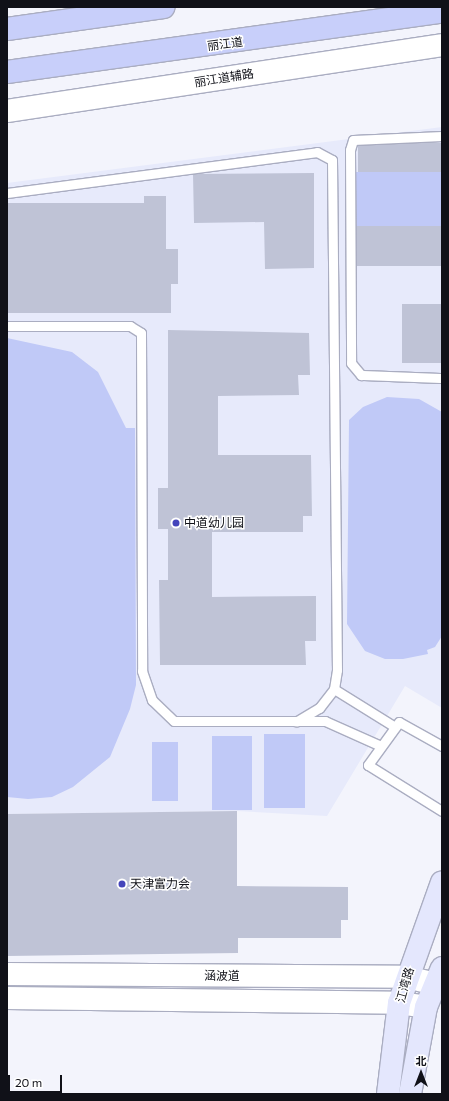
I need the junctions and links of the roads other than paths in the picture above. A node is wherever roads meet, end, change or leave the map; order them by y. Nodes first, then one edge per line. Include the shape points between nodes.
1 (163, 7) edge
2 (442, 12) edge
3 (7, 29) edge
4 (442, 45) edge
5 (7, 72) edge
6 (7, 111) edge
7 (442, 136) edge
8 (7, 193) edge
9 (7, 326) edge
10 (442, 378) edge
11 (334, 689) junction
12 (297, 721) junction
13 (395, 727) junction
14 (381, 746) junction
15 (442, 746) edge
16 (442, 811) edge
17 (442, 882) edge
18 (7, 974) edge
19 (439, 976) edge
20 (406, 977) junction
21 (7, 998) edge
22 (399, 1004) junction
23 (426, 1007) junction
24 (388, 1094) edge
25 (410, 1094) edge

1 - 3 main road
2 - 5 main road, 丽江道
4 - 6 street, 丽江道辅路
7 - 10 lane via 353,140 350,150 351,363 361,375
8 - 11 lane via 317,152 332,160 337,670
9 - 12 lane via 130,326 141,333 142,671 152,700 174,722
11 - 12 lane via 319,708
11 - 13 lane
12 - 14 lane via 325,721
13 - 14 lane
13 - 15 lane via 399,722
14 - 16 lane via 368,765
17 - 20 main road, 江湾路
18 - 20 street, 涵波道
19 - 20 street, 涵波道
19 - 23 main road
20 - 22 main road, 江湾路
21 - 22 street, 涵波道
22 - 23 street, 涵波道
22 - 24 main road, 江湾路
23 - 25 main road

